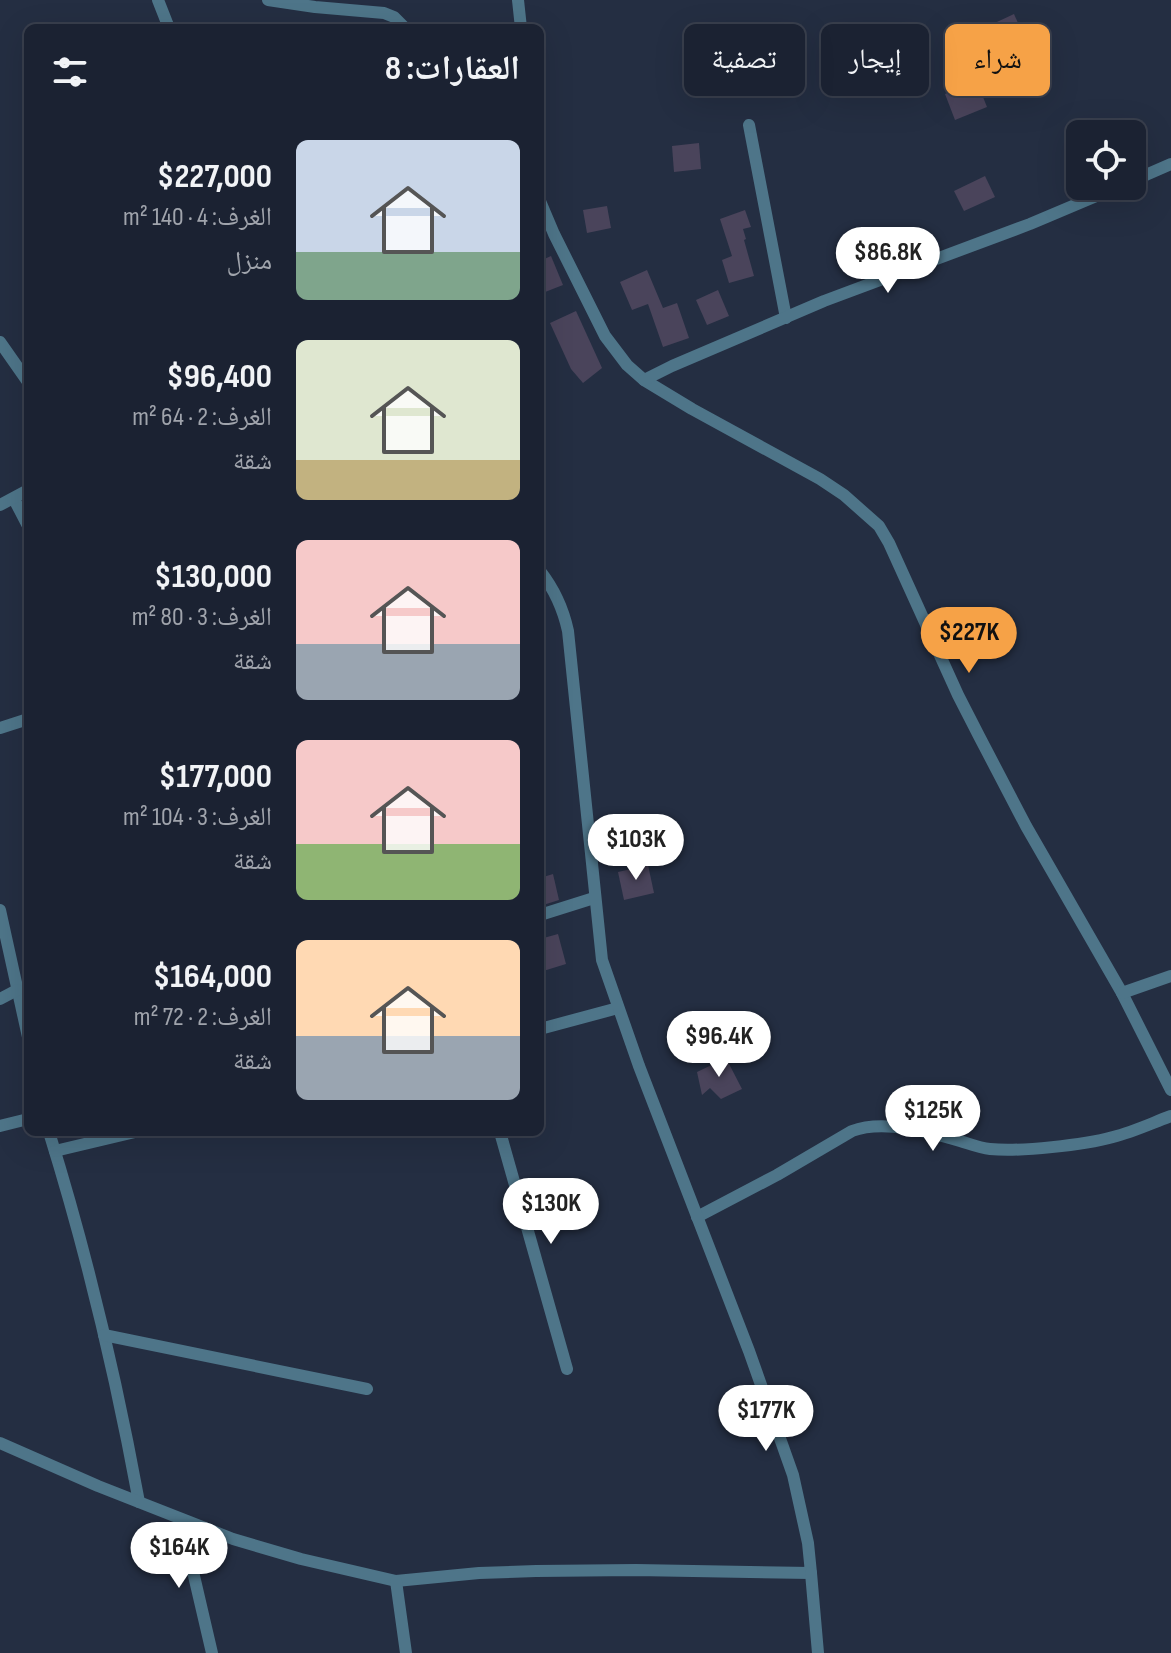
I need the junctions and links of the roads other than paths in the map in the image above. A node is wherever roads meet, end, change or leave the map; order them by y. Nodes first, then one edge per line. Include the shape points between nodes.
1 (158, 0) edge
2 (268, 0) edge
3 (518, 0) edge
4 (167, 24) edge
5 (401, 24) edge
6 (521, 24) edge
7 (749, 125) dead end
8 (1171, 164) edge
9 (1146, 175) edge
10 (1089, 200) edge
11 (544, 210) edge
12 (786, 318) junction
13 (0, 342) edge
14 (24, 376) edge
15 (644, 380) junction
16 (24, 493) edge
17 (14, 499) junction
18 (0, 505) edge
19 (24, 518) edge
20 (544, 579) edge
21 (24, 720) edge
22 (0, 728) edge
23 (594, 898) junction
24 (0, 910) edge
25 (544, 914) edge
26 (1171, 976) edge
27 (17, 990) junction
28 (1122, 993) junction
29 (0, 999) edge
30 (618, 1008) junction
31 (24, 1020) edge
32 (544, 1028) edge
33 (1171, 1055) edge
34 (1157, 1061) junction
35 (1171, 1090) edge
36 (1171, 1116) edge
37 (24, 1120) edge
38 (0, 1126) edge
39 (50, 1136) edge
40 (118, 1136) edge
41 (501, 1136) edge
42 (55, 1151) junction
43 (697, 1217) junction
44 (104, 1335) junction
45 (567, 1369) dead end
46 (367, 1389) dead end
47 (0, 1443) edge
48 (139, 1502) junction
49 (181, 1520) junction
50 (811, 1573) junction
51 (396, 1581) junction
52 (212, 1653) edge
53 (406, 1653) edge
54 (818, 1653) edge

1 - 4 street
2 - 5 street via 384,13
3 - 6 street
7 - 12 street
8 - 9 street
10 - 12 street
11 - 15 street via 605,336
12 - 15 street
13 - 14 street
15 - 28 street via 820,479 879,526 979,736
16 - 17 street
17 - 18 street
17 - 19 street
20 - 23 street via 559,599 568,631
21 - 22 street
23 - 25 street
23 - 30 street via 602,960
24 - 27 street
26 - 28 street
27 - 29 street
27 - 31 street
28 - 34 street
30 - 32 street
30 - 43 street
33 - 34 street
34 - 35 street
36 - 43 street via 1115,1137 1029,1149 991,1149 902,1129 864,1127
37 - 38 street
39 - 42 street
40 - 42 street
41 - 45 street
42 - 44 street
43 - 50 street via 793,1475
44 - 46 street
44 - 48 street
47 - 48 street
48 - 49 street
49 - 51 street via 272,1551
49 - 52 street
50 - 51 street via 536,1571
50 - 54 street
51 - 53 street

